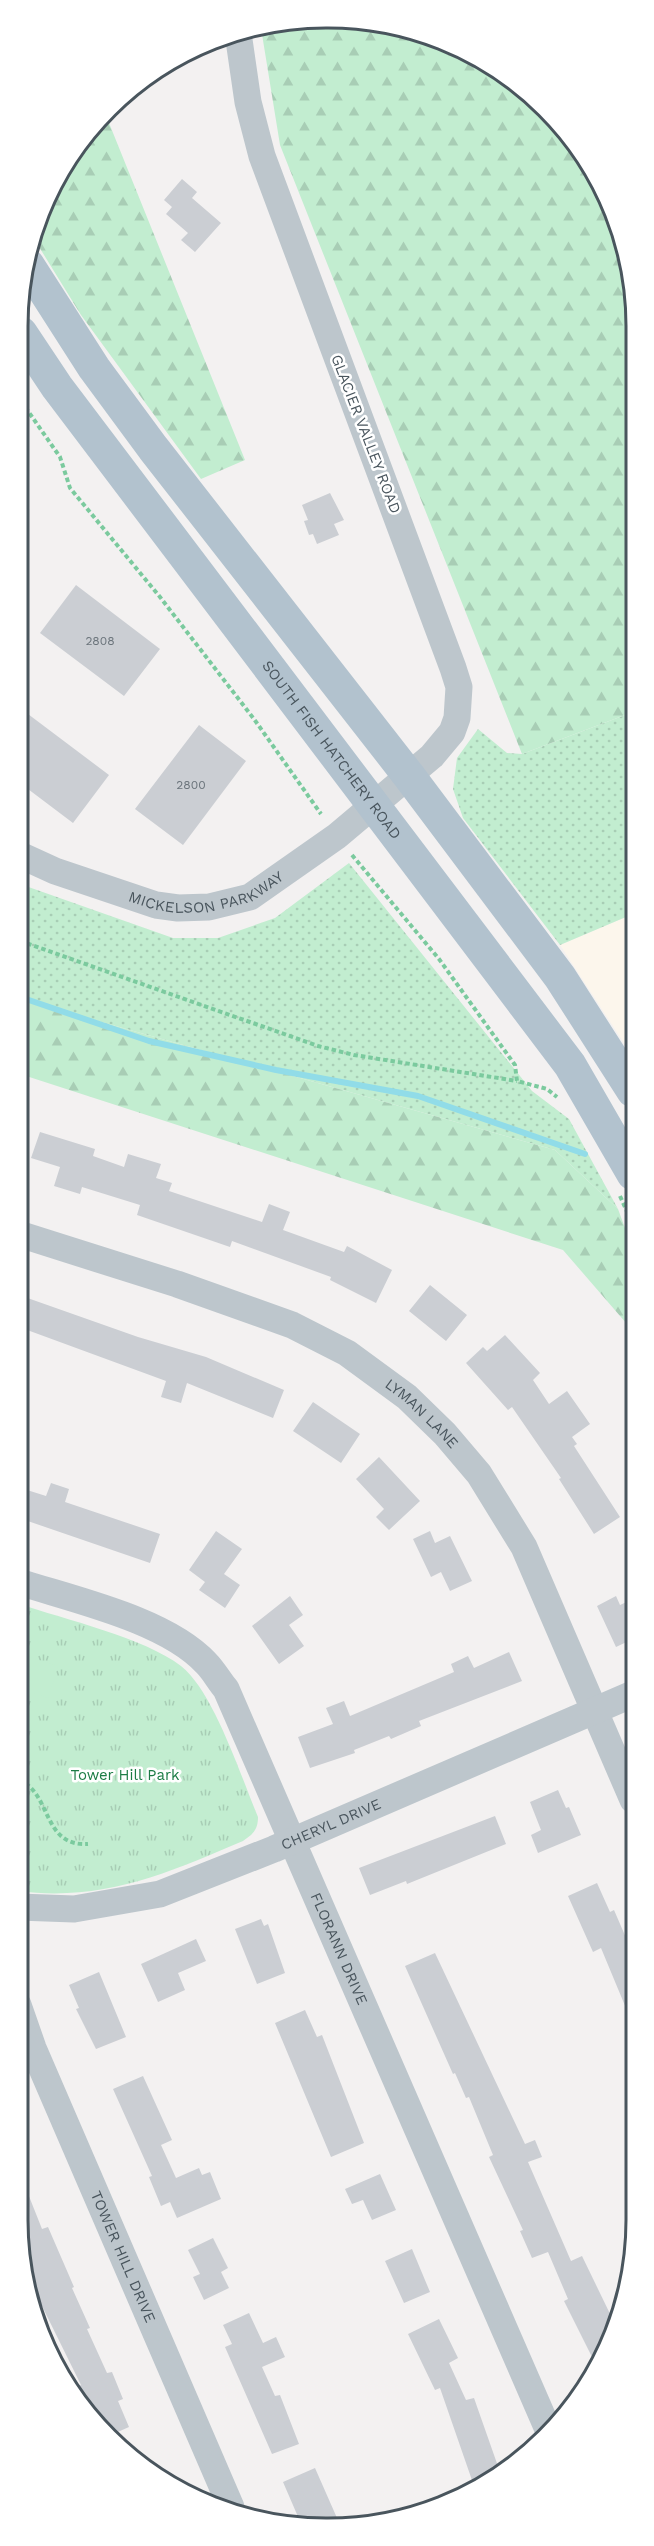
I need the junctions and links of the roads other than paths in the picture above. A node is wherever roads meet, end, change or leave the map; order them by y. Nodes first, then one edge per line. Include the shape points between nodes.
1 (239, 42) edge
2 (33, 274) edge
3 (28, 344) edge
4 (409, 776) junction
5 (375, 804) junction
6 (28, 859) edge
7 (626, 1080) edge
8 (626, 1168) edge
9 (28, 1237) edge
10 (28, 1585) edge
11 (626, 1697) edge
12 (595, 1711) junction
13 (626, 1784) edge
14 (293, 1840) junction
15 (28, 1907) edge
16 (28, 2034) edge
17 (545, 2422) edge
18 (228, 2501) edge

1 - 4 street, GLACIER VALLEY ROAD via 248,102 278,205 459,687 452,732
2 - 4 main road via 153,448
3 - 5 main road, SOUTH FISH HATCHERY ROAD via 57,387
4 - 5 street, GLACIER VALLEY ROAD
4 - 7 main road via 560,977
5 - 6 street, MICKELSON PARKWAY via 250,897 209,907 156,905
5 - 8 main road, SOUTH FISH HATCHERY ROAD via 570,1065
9 - 12 street, LYMAN LANE via 292,1325 347,1353 407,1397 480,1474 524,1547
10 - 14 street, FLORANN DRIVE via 155,1628 206,1663 226,1689
11 - 12 street, CHERYL DRIVE
12 - 13 street, LYMAN LANE
12 - 14 street, CHERYL DRIVE
14 - 15 street, CHERYL DRIVE via 160,1894 74,1909
14 - 17 street, FLORANN DRIVE
16 - 18 street, TOWER HILL DRIVE

